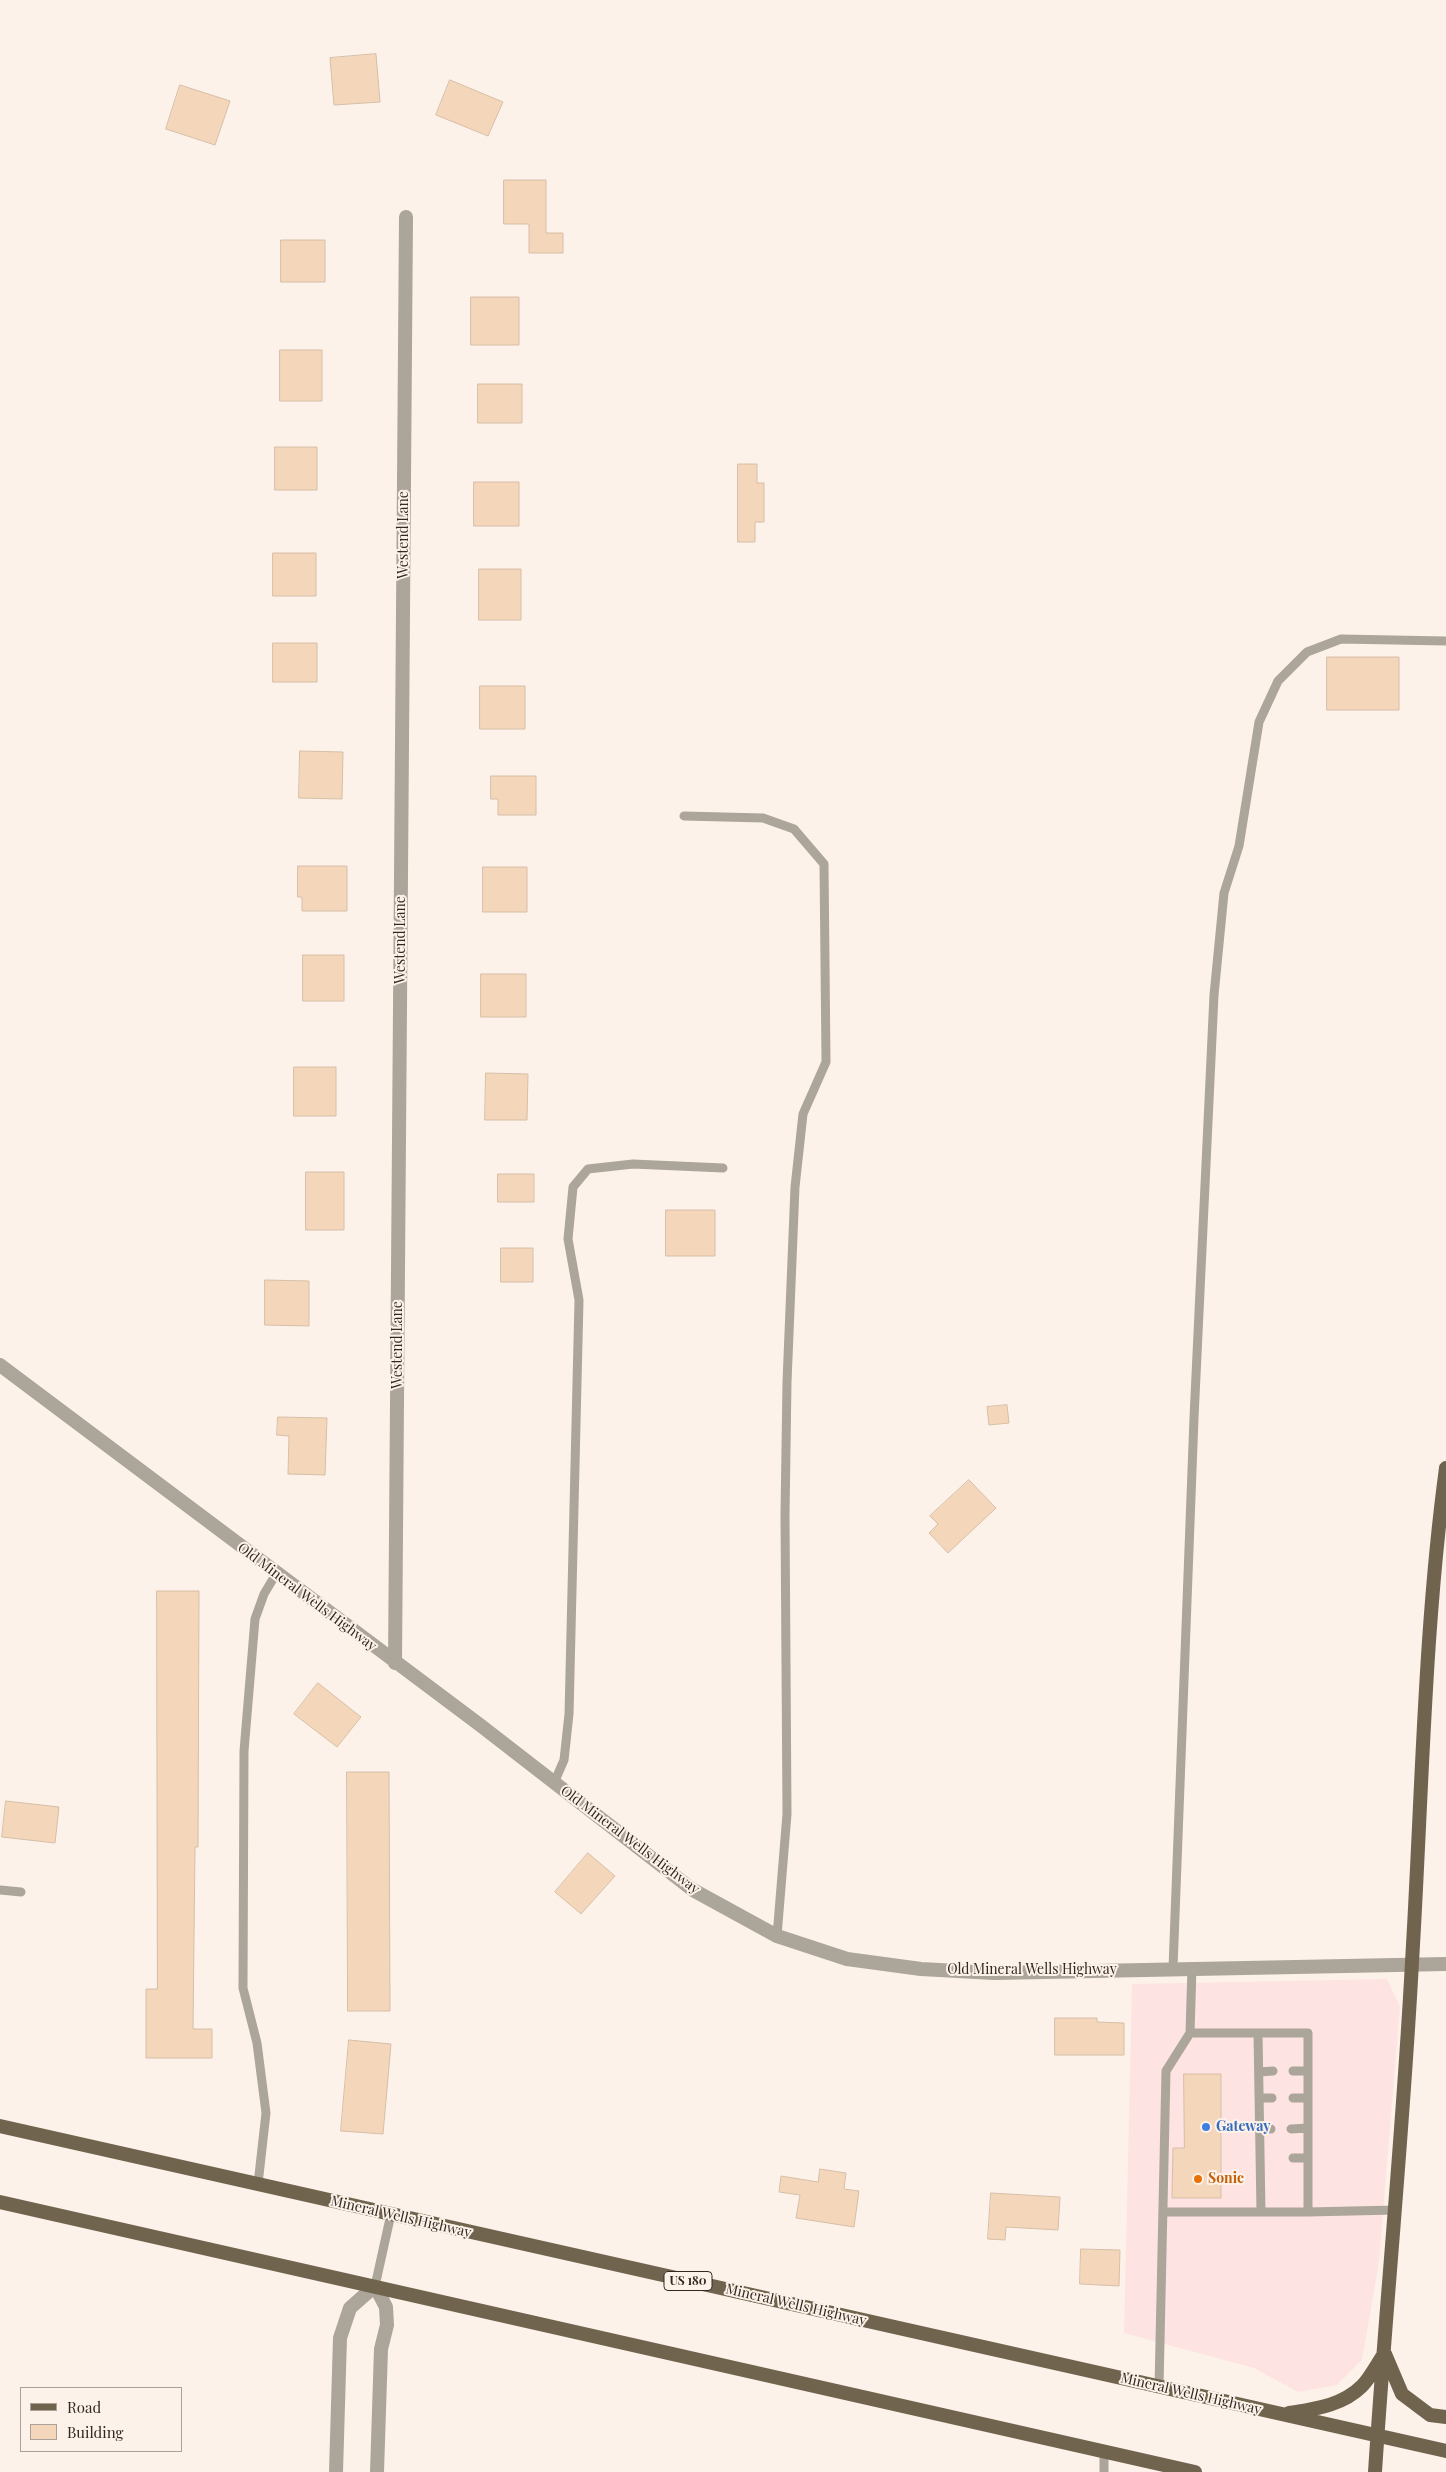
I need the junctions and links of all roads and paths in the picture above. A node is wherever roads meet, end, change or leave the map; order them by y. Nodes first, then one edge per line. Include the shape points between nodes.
1 (406, 217) dead end
2 (1446, 641) edge
3 (684, 816) dead end
4 (722, 1168) dead end
5 (0, 1365) edge
6 (1446, 1468) edge
7 (276, 1574) junction
8 (395, 1663) junction
9 (554, 1783) junction
10 (0, 1890) edge
11 (21, 1892) dead end
12 (777, 1936) junction
13 (1446, 1964) edge
14 (1412, 1965) junction
15 (1173, 1968) junction
16 (1192, 1968) junction
17 (1190, 2033) junction
18 (1258, 2033) junction
19 (1273, 2071) dead end
20 (1293, 2071) dead end
21 (1308, 2071) junction
22 (1259, 2072) junction
23 (1260, 2098) junction
24 (1272, 2098) dead end
25 (1294, 2098) dead end
26 (1308, 2098) junction
27 (0, 2126) edge
28 (1308, 2128) junction
29 (1260, 2129) junction
30 (1271, 2129) dead end
31 (1291, 2129) dead end
32 (1261, 2158) junction
33 (1270, 2158) dead end
34 (1293, 2158) dead end
35 (1308, 2158) junction
36 (258, 2184) junction
37 (0, 2202) edge
38 (1396, 2210) junction
39 (1162, 2212) junction
40 (1261, 2212) junction
41 (1308, 2212) junction
42 (391, 2214) junction
43 (375, 2286) junction
44 (1384, 2353) junction
45 (1159, 2386) junction
46 (1282, 2414) junction
47 (1446, 2417) edge
48 (1377, 2436) junction
49 (1446, 2451) edge
50 (1104, 2453) junction
51 (336, 2472) edge
52 (377, 2472) edge
53 (1104, 2472) edge
54 (1195, 2472) edge
55 (1374, 2472) edge

1 - 8 street, Westend Lane
2 - 15 lane via 1341,639 1307,652 1278,681 1259,722 1239,846 1224,893 1214,995
3 - 12 lane via 763,818 794,829 824,864 826,1062 803,1114 794,1206 785,1515 787,1814
4 - 9 lane via 633,1164 588,1169 573,1187 568,1239 579,1300 570,1714 564,1760
5 - 7 street, Old Mineral Wells Highway
6 - 14 main road via 1426,1701
7 - 8 street, Old Mineral Wells Highway
7 - 36 lane via 255,1619 244,1751 243,1988 257,2043 266,2113
8 - 9 street, Old Mineral Wells Highway
9 - 12 street, Old Mineral Wells Highway via 693,1890
10 - 11 lane
12 - 15 street, Old Mineral Wells Highway via 847,1959 921,1970 994,1973
13 - 14 street, Old Mineral Wells Highway
14 - 16 street, Old Mineral Wells Highway
14 - 38 main road
15 - 16 street, Old Mineral Wells Highway
16 - 17 lane
17 - 18 lane
17 - 39 lane via 1166,2070
18 - 21 lane via 1308,2033
18 - 22 lane
19 - 22 lane
20 - 21 lane
21 - 26 lane
22 - 23 lane
23 - 24 lane
23 - 29 lane
25 - 26 lane
26 - 28 lane
27 - 36 main road, Mineral Wells Highway / US 180
28 - 31 lane
28 - 35 lane
29 - 30 lane
29 - 32 lane
32 - 33 lane
32 - 40 lane
34 - 35 lane
35 - 41 lane
36 - 42 main road, Mineral Wells Highway / US 180
37 - 43 main road
38 - 41 lane
38 - 44 main road
39 - 40 lane
39 - 45 lane
40 - 41 lane
42 - 43 lane
42 - 45 main road, Mineral Wells Highway / US 180
43 - 50 main road
43 - 51 street via 350,2308 340,2338
43 - 52 street via 386,2308 387,2325 381,2349
44 - 46 main road via 1362,2386 1343,2400 1325,2407
44 - 47 main road via 1402,2394 1430,2415
44 - 48 main road
45 - 46 main road, Mineral Wells Highway / US 180
46 - 48 main road, Mineral Wells Highway / US 180
48 - 49 main road, Mineral Wells Highway / US 180
48 - 55 main road
50 - 53 lane
50 - 54 main road

